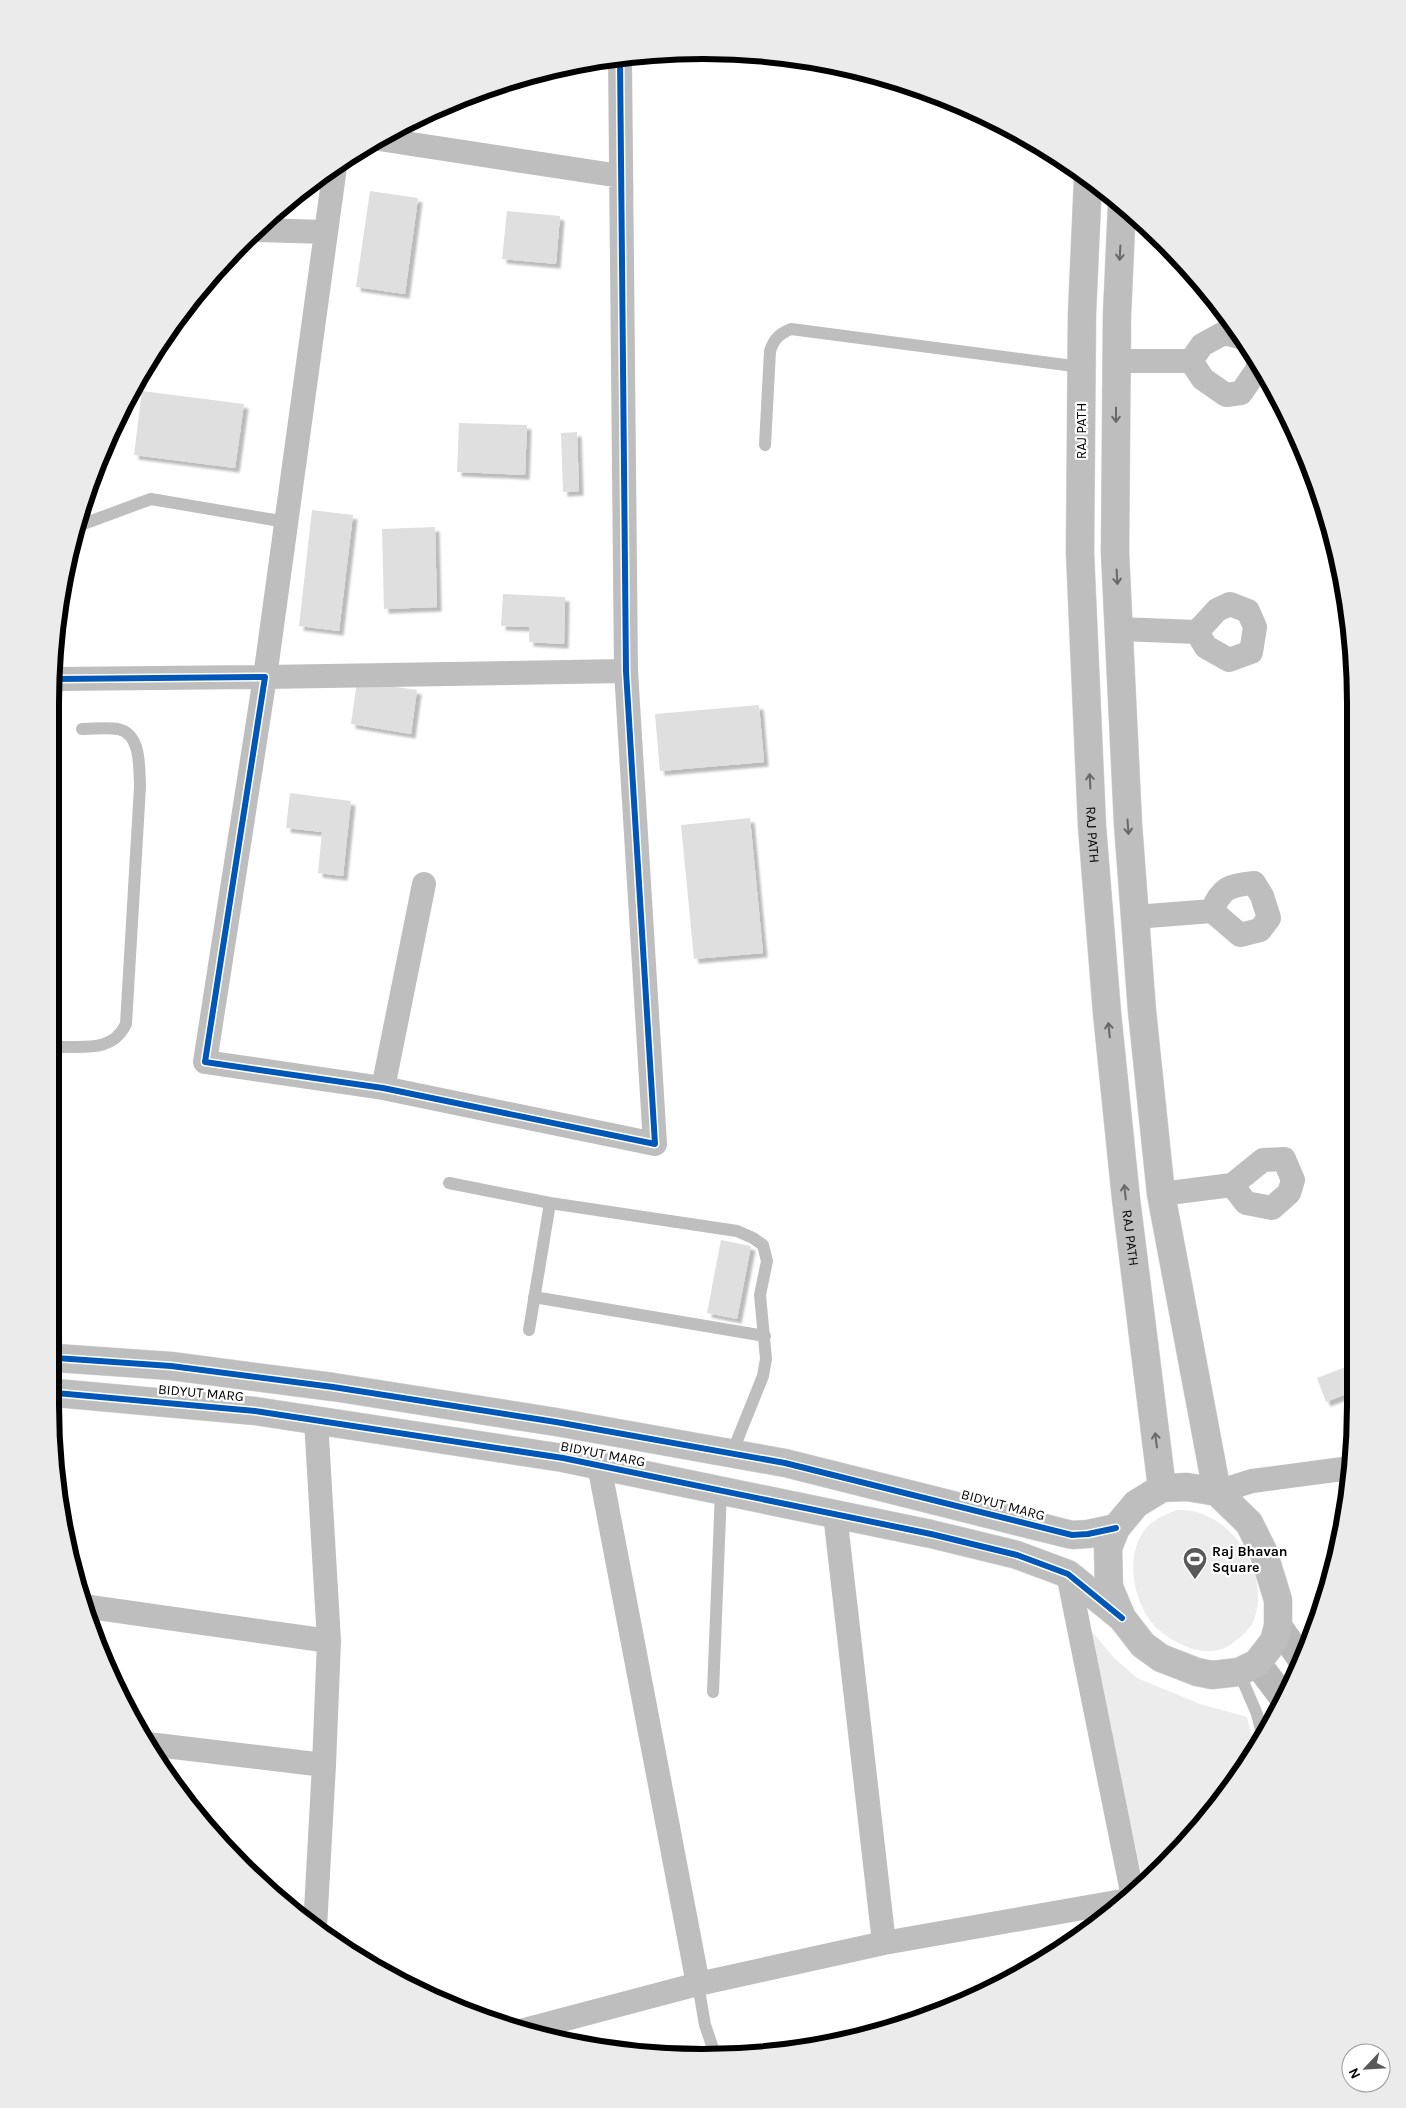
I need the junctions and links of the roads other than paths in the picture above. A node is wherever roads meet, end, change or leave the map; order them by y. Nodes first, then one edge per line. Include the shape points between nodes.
1 (620, 64) edge
2 (389, 141) edge
3 (334, 175) edge
4 (620, 176) junction
5 (1088, 187) edge
6 (1122, 214) edge
7 (266, 230) edge
8 (326, 232) junction
9 (1232, 335) edge
10 (1117, 361) junction
11 (1191, 361) junction
12 (1081, 367) junction
13 (1256, 372) edge
14 (765, 444) dead end
15 (286, 522) junction
16 (85, 524) edge
17 (1119, 629) junction
18 (1197, 632) dead end
19 (626, 671) junction
20 (265, 677) junction
21 (60, 679) edge
22 (82, 729) dead end
23 (424, 884) dead end
24 (1212, 911) dead end
25 (1135, 917) junction
26 (59, 1046) edge
27 (383, 1088) junction
28 (449, 1183) dead end
29 (1232, 1185) dead end
30 (1161, 1194) junction
31 (550, 1203) junction
32 (534, 1297) junction
33 (529, 1330) dead end
34 (765, 1336) junction
35 (59, 1358) edge
36 (59, 1393) edge
37 (316, 1420) junction
38 (732, 1453) junction
39 (599, 1465) junction
40 (1344, 1469) edge
41 (1252, 1481) junction
42 (1162, 1488) junction
43 (721, 1491) junction
44 (1217, 1492) junction
45 (836, 1514) junction
46 (1249, 1523) junction
47 (1116, 1528) junction
48 (1068, 1574) junction
49 (92, 1607) edge
50 (1122, 1618) junction
51 (1278, 1626) junction
52 (329, 1641) junction
53 (1297, 1653) edge
54 (1248, 1667) junction
55 (713, 1692) dead end
56 (1279, 1694) edge
57 (1260, 1728) edge
58 (156, 1745) edge
59 (324, 1765) junction
60 (1131, 1886) edge
61 (1111, 1903) edge
62 (315, 1919) edge
63 (884, 1943) junction
64 (698, 1984) junction
65 (536, 2027) edge
66 (713, 2049) edge

1 - 4 street
2 - 4 street
3 - 8 street
4 - 19 street
5 - 12 main road, RAJ PATH
6 -> 10 main road
7 - 8 street
8 - 15 street
9 - 11 street via 1224,333 1202,345
10 - 11 street
10 -> 17 main road
11 - 13 street via 1203,378 1226,395 1241,393
12 - 14 lane via 791,329 773,341 770,351
42 -> 12 main road, RAJ PATH via 1126,1199 1092,826 1080,552
15 - 16 lane via 150,499
15 - 20 street
17 - 18 street
17 -> 25 main road
19 - 20 street
19 - 27 street via 655,1144
20 - 21 street
20 - 27 street via 205,1062
22 - 26 lane via 118,729 128,734 138,757 140,787 126,1024 121,1035 105,1045
23 - 27 street
24 - 25 street
25 - 30 main road
28 - 31 lane
29 - 30 street
30 - 44 main road
31 - 32 lane
31 - 34 lane via 736,1231 753,1238 763,1245 766,1253 760,1295
32 - 33 lane
32 - 34 lane
34 - 38 lane via 763,1376
35 - 38 main road, BIDYUT MARG via 171,1366 333,1387
36 - 37 main road, BIDYUT MARG via 255,1411
37 - 39 main road, BIDYUT MARG
37 - 52 street
38 - 47 main road, BIDYUT MARG via 785,1463 1072,1535
39 - 43 main road, BIDYUT MARG
39 - 64 street
40 - 41 street
41 - 44 street
41 - 46 street
42 - 44 main road via 1187,1487
42 - 47 main road via 1136,1504
43 - 45 main road, BIDYUT MARG
43 - 55 lane
44 - 46 main road
45 - 48 main road, BIDYUT MARG via 1016,1555
45 - 63 street
46 - 51 main road via 1263,1551 1278,1600
47 - 50 main road via 1108,1548 1109,1587
48 - 50 main road, BIDYUT MARG
48 - 60 street
49 - 52 street
50 - 54 main road via 1143,1645 1161,1658 1190,1670 1212,1675
51 - 53 street
51 - 54 main road via 1274,1641
52 - 59 street
54 - 56 street
54 - 57 lane
58 - 59 street
59 - 62 street
61 - 63 street
63 - 64 street
64 - 65 street
64 - 66 lane via 705,2025

